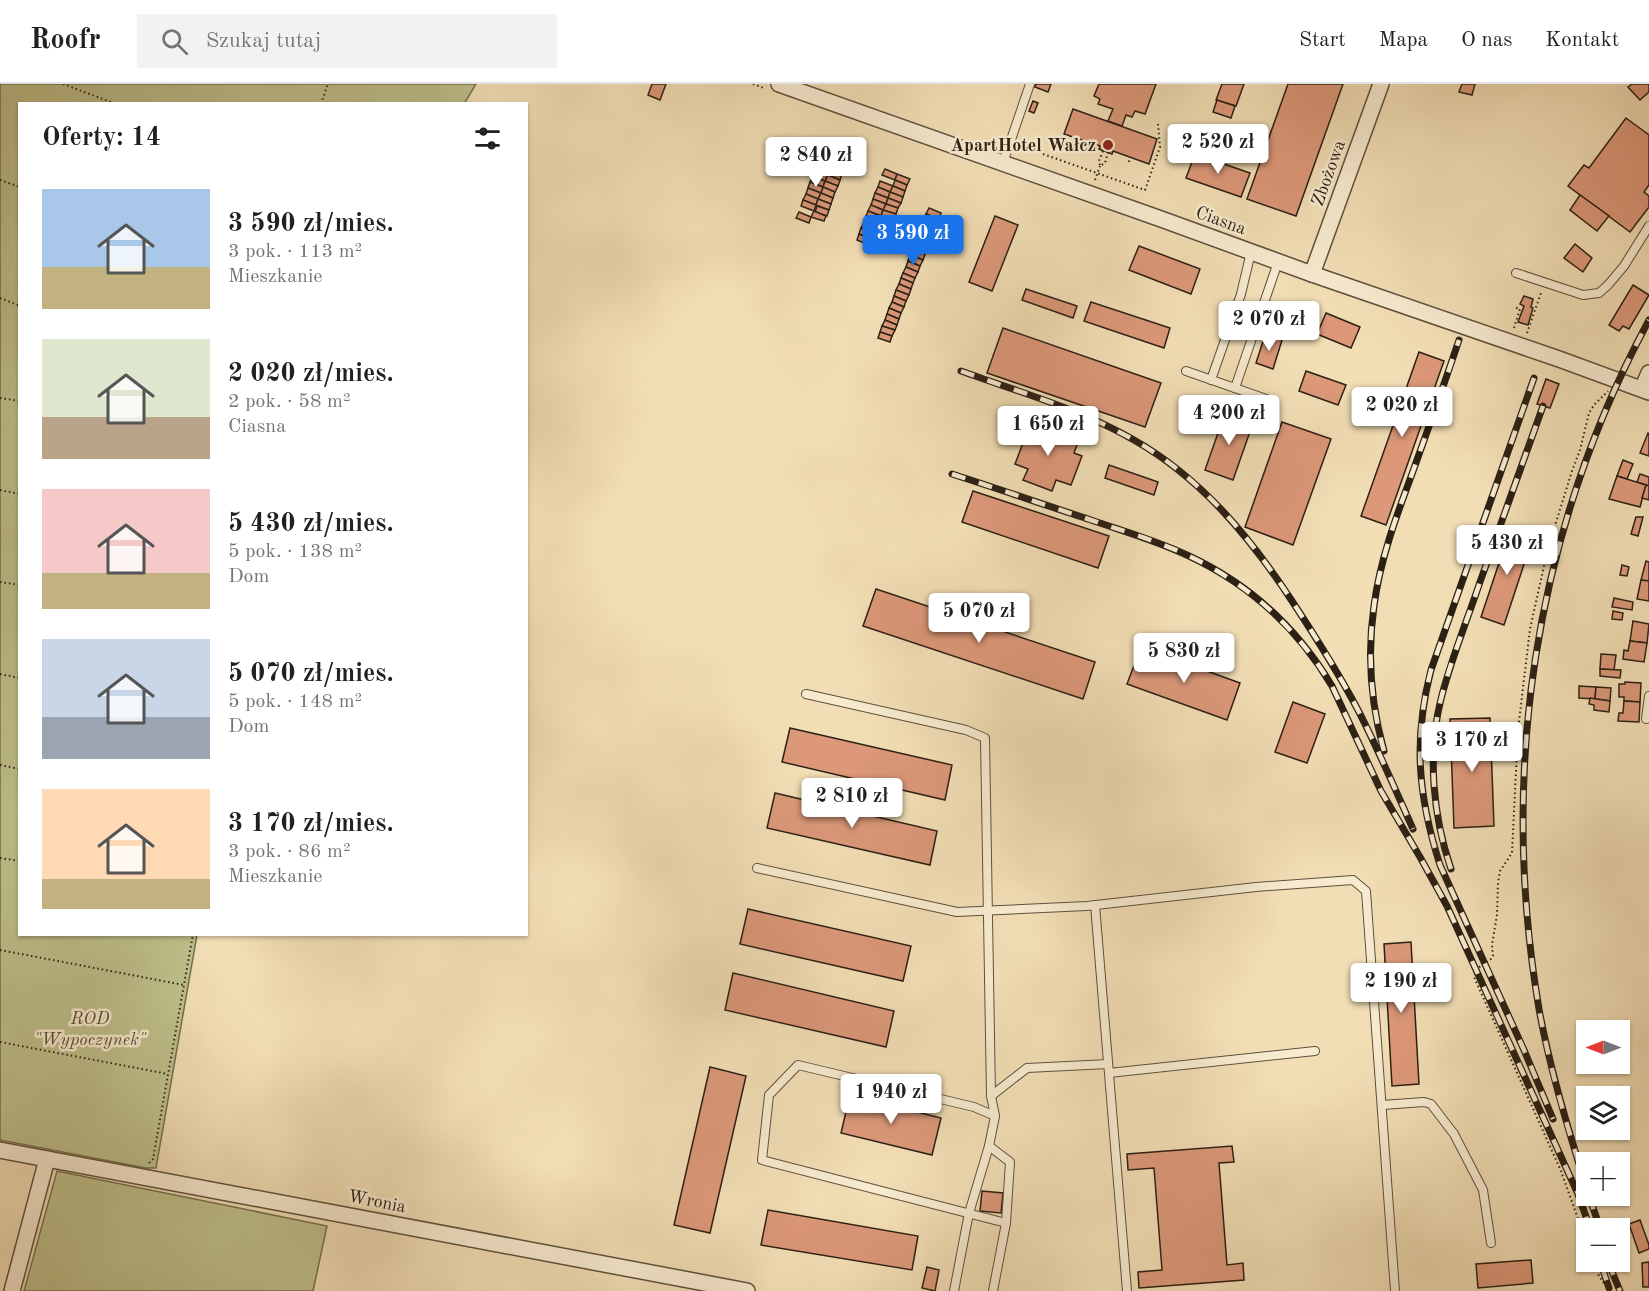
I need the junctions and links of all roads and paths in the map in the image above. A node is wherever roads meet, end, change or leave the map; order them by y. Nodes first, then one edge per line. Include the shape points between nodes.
1 (63, 84) edge
2 (328, 84) edge
3 (779, 84) edge
4 (1030, 84) edge
5 (1381, 84) edge
6 (111, 102) edge
7 (322, 102) edge
8 (1158, 124) dead end
9 (1083, 140) dead end
10 (1081, 146) dead end
11 (1103, 151) dead end
12 (1108, 153) dead end
13 (1043, 154) dead end
14 (1130, 157) dead end
15 (1129, 162) dead end
16 (1003, 163) junction
17 (0, 180) edge
18 (18, 186) edge
19 (1649, 226) edge
20 (1251, 252) junction
21 (1278, 262) junction
22 (1516, 273) dead end
23 (1312, 274) junction
24 (1545, 282) junction
25 (0, 298) edge
26 (18, 305) edge
27 (1514, 307) dead end
28 (1516, 344) junction
29 (1186, 371) dead end
30 (1649, 373) edge
31 (1211, 380) junction
32 (1612, 387) dead end
33 (1235, 388) junction
34 (1646, 391) edge
35 (0, 398) edge
36 (18, 401) edge
37 (1272, 401) dead end
38 (0, 490) edge
39 (18, 494) edge
40 (0, 582) edge
41 (18, 585) edge
42 (0, 674) edge
43 (18, 678) edge
44 (806, 694) dead end
45 (1649, 696) edge
46 (1646, 719) dead end
47 (0, 765) edge
48 (18, 769) edge
49 (0, 858) edge
50 (18, 861) edge
51 (757, 868) dead end
52 (1095, 905) junction
53 (988, 912) junction
54 (193, 936) edge
55 (0, 950) edge
56 (184, 985) junction
57 (0, 1042) edge
58 (1315, 1051) dead end
59 (1108, 1068) junction
60 (168, 1074) junction
61 (991, 1096) junction
62 (1382, 1105) junction
63 (995, 1116) junction
64 (989, 1146) junction
65 (0, 1150) edge
66 (47, 1159) junction
67 (146, 1168) dead end
68 (969, 1213) junction
69 (1578, 1218) edge
70 (1006, 1223) junction
71 (1491, 1243) dead end
72 (1597, 1272) edge
73 (12, 1291) edge
74 (747, 1291) edge
75 (954, 1291) edge
76 (993, 1291) edge
77 (1127, 1291) edge
78 (1395, 1291) edge
79 (1609, 1291) edge

1 - 6 path
2 - 7 path
3 - 16 street, Ciasna
4 - 16 lane
5 - 23 street, Zbożowa
8 - 13 path via 1160,147 1145,190
9 - 10 path
11 - 12 path via 1100,166
14 - 15 path
16 - 20 street, Ciasna
17 - 18 path
19 - 24 lane via 1624,266 1599,293 1582,295
20 - 21 street, Ciasna
20 - 31 lane
21 - 23 street, Ciasna
21 - 33 lane
22 - 24 lane
23 - 28 street, Ciasna
24 - 28 path
25 - 26 path
27 - 28 path via 1520,309
28 - 34 street, Ciasna
29 - 31 lane
30 - 34 street
31 - 33 lane
32 - 69 path via 1589,413 1548,548 1523,680 1512,853 1500,871 1493,956 1476,970 1474,978 1561,1171
33 - 37 lane
35 - 36 path
38 - 39 path
40 - 41 path
42 - 43 path
44 - 53 lane via 966,730 985,738
45 - 46 lane
47 - 48 path
49 - 50 path
51 - 53 lane via 957,912
52 - 53 lane
52 - 59 lane
52 - 62 lane via 1353,880 1366,891
53 - 61 lane
54 - 56 path
55 - 56 path
56 - 60 path
57 - 60 path
58 - 59 lane
59 - 61 lane via 1027,1068
59 - 77 lane
60 - 67 path via 153,1159
61 - 63 lane
62 - 71 lane via 1431,1104 1454,1134 1483,1190
62 - 78 lane
63 - 64 lane
63 - 68 lane via 974,1107 798,1065 769,1095 762,1160
64 - 68 lane
64 - 70 lane via 1010,1162
65 - 66 street, Wronia
66 - 73 street
66 - 74 street, Wronia
68 - 70 lane
68 - 75 lane
70 - 76 lane
72 - 79 path

